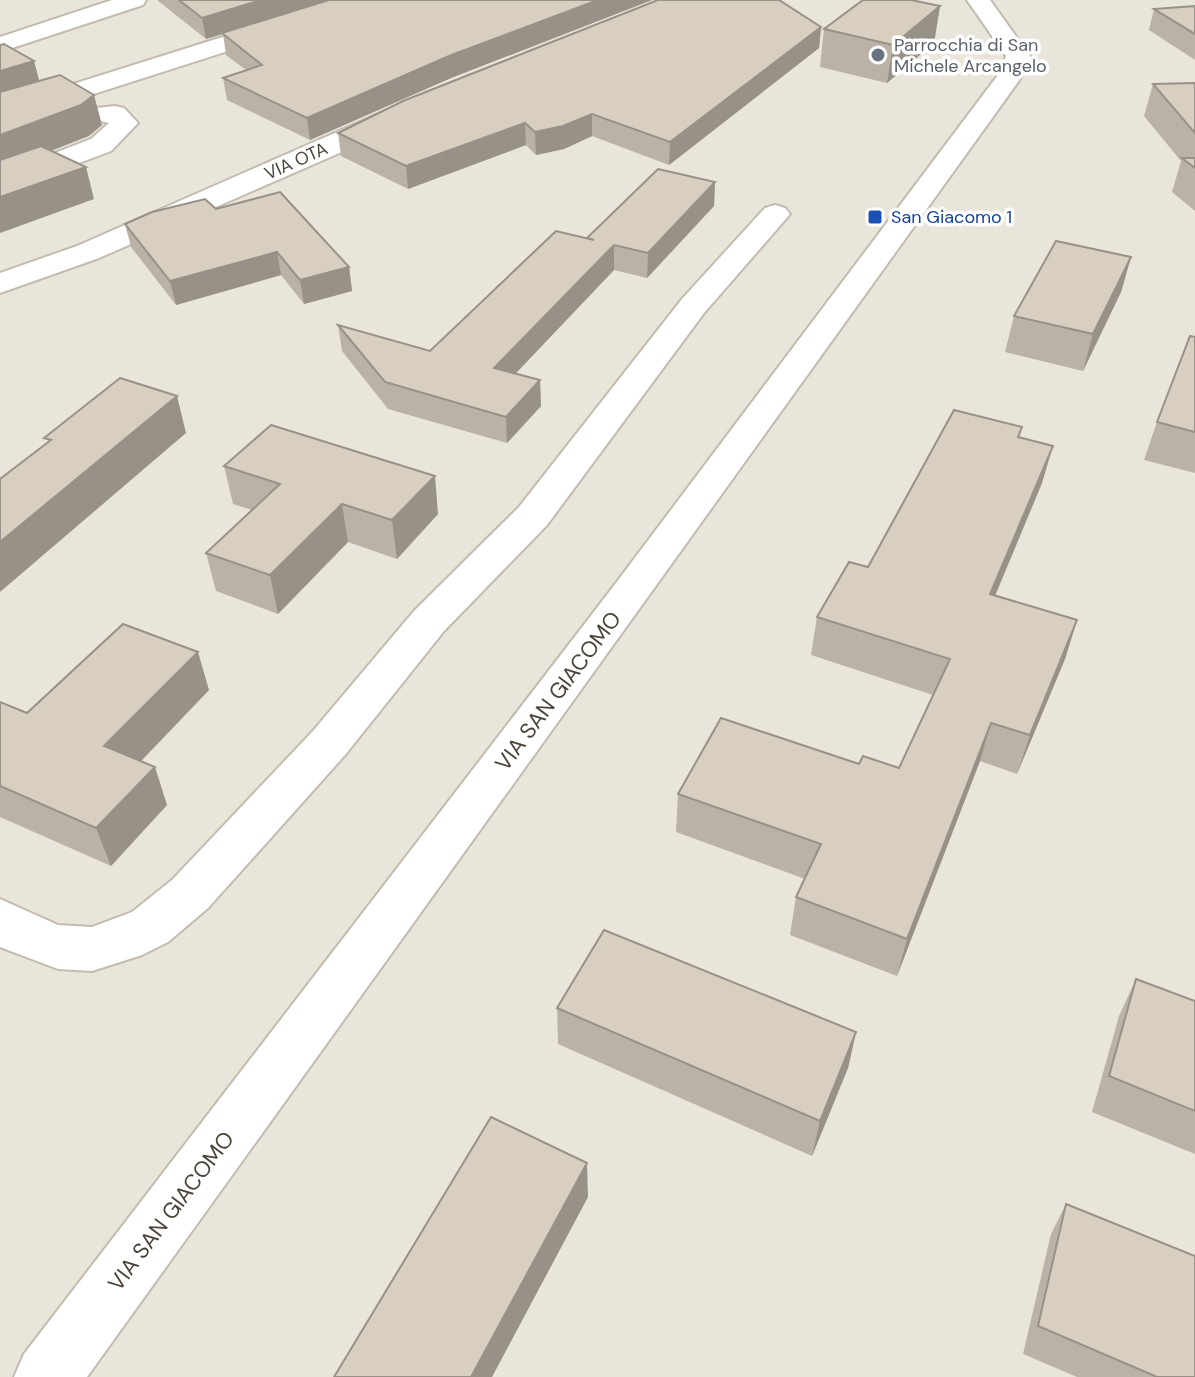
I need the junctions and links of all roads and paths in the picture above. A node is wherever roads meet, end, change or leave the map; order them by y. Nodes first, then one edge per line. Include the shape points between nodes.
1 (135, 0) edge
2 (363, 0) edge
3 (978, 0) edge
4 (0, 45) edge
5 (409, 109) edge
6 (105, 114) dead end
7 (0, 116) edge
8 (0, 184) edge
9 (775, 214) dead end
10 (0, 284) edge
11 (0, 920) edge
12 (47, 1377) edge

1 - 4 street
2 - 7 street
3 - 12 street, VIA SAN GIACOMO via 1018,56 1009,77
5 - 10 street, VIA OTA via 88,252
6 - 8 street via 115,114 125,123 101,145
9 - 11 street via 693,306 533,516 429,621 329,743 190,894 150,927 92,949 58,947

